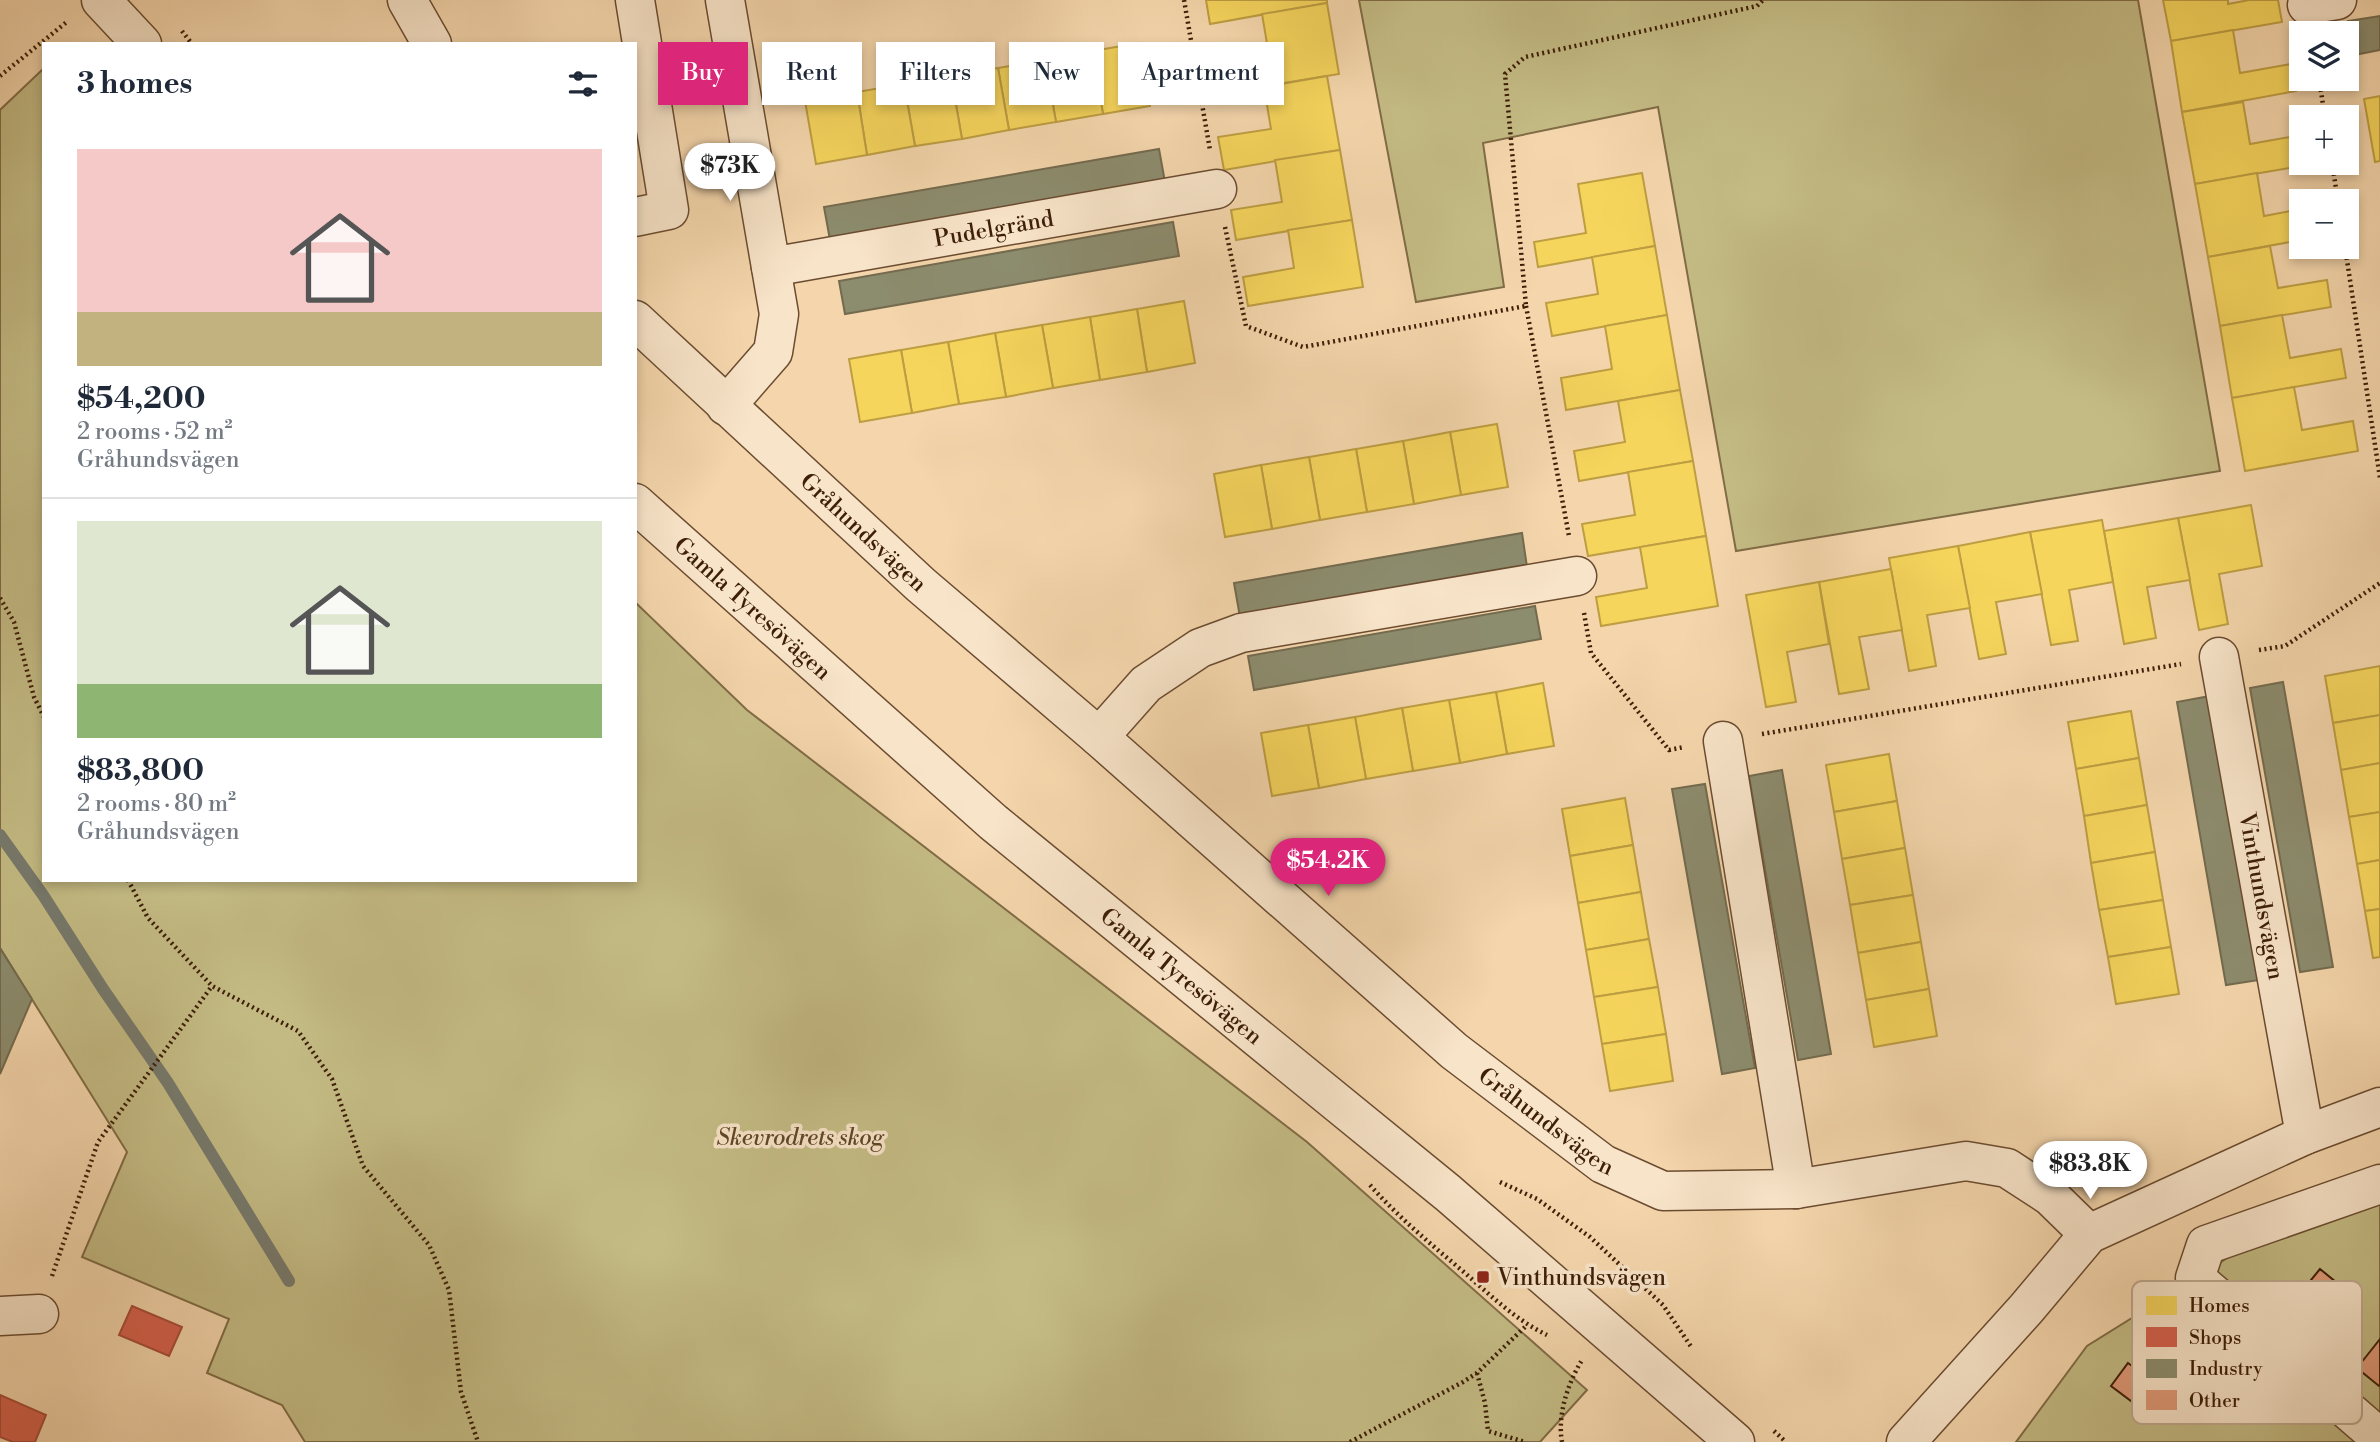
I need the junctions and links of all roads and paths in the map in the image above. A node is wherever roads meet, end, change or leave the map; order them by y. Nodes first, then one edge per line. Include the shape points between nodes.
1 (407, 0) edge
2 (635, 0) edge
3 (726, 0) edge
4 (1184, 0) edge
5 (1763, 0) edge
6 (86, 9) edge
7 (44, 42) edge
8 (139, 42) edge
9 (431, 42) edge
10 (42, 43) edge
11 (0, 76) edge
12 (1217, 189) junction
13 (637, 217) edge
14 (2346, 259) edge
15 (771, 267) junction
16 (1526, 306) junction
17 (637, 322) edge
18 (726, 406) junction
19 (2380, 478) edge
20 (637, 505) edge
21 (1577, 576) junction
22 (2380, 583) edge
23 (0, 597) edge
24 (2219, 657) junction
25 (42, 713) edge
26 (1099, 737) junction
27 (1723, 741) junction
28 (129, 882) edge
29 (212, 986) junction
30 (2380, 1107) edge
31 (2305, 1135) junction
32 (2380, 1184) edge
33 (1796, 1189) junction
34 (2089, 1234) junction
35 (2199, 1281) edge
36 (39, 1314) joint
37 (0, 1316) edge
38 (1527, 1325) dead end
39 (1585, 1354) dead end
40 (1477, 1373) junction
41 (2362, 1422) edge
42 (2380, 1438) edge
43 (478, 1442) edge
44 (1350, 1442) edge
45 (1525, 1442) edge
46 (1562, 1442) edge
47 (1735, 1442) edge
48 (1906, 1442) edge

1 - 9 street
2 - 13 street via 669,210
3 - 15 street
4 - 12 path
5 - 16 path via 1757,6 1525,57 1504,74
6 - 7 path
6 - 8 street
10 - 11 path
12 - 15 street, Pudelgränd
12 - 16 path via 1246,326 1303,347
14 - 19 path
15 - 18 street via 779,314 773,352
16 - 21 path
17 - 18 street, Gråhundsvägen
18 - 26 street, Gråhundsvägen via 920,585
20 - 47 street, Gamla Tyresövägen via 993,822 1448,1194
21 - 26 street via 1241,633 1200,648 1146,684
21 - 27 path via 1591,653 1670,750
22 - 24 path via 2285,646
23 - 25 path via 14,622
24 - 27 path
24 - 31 street, Vinthundsvägen
26 - 33 street, Gråhundsvägen via 1454,1051 1603,1164 1663,1191
27 - 33 street
28 - 29 path via 148,918
29 - 36 path via 98,1142
29 - 43 path via 298,1031 332,1079 363,1166 429,1245 449,1290 461,1392
30 - 31 street
31 - 34 street
32 - 35 street via 2206,1245 2196,1278
33 - 34 street, Gråhundsvägen via 1966,1161 2007,1168 2050,1196
34 - 48 street
36 - 37 street
38 - 40 path
39 - 46 path via 1572,1378 1559,1428
40 - 44 path
40 - 45 path via 1488,1431
41 - 42 street

